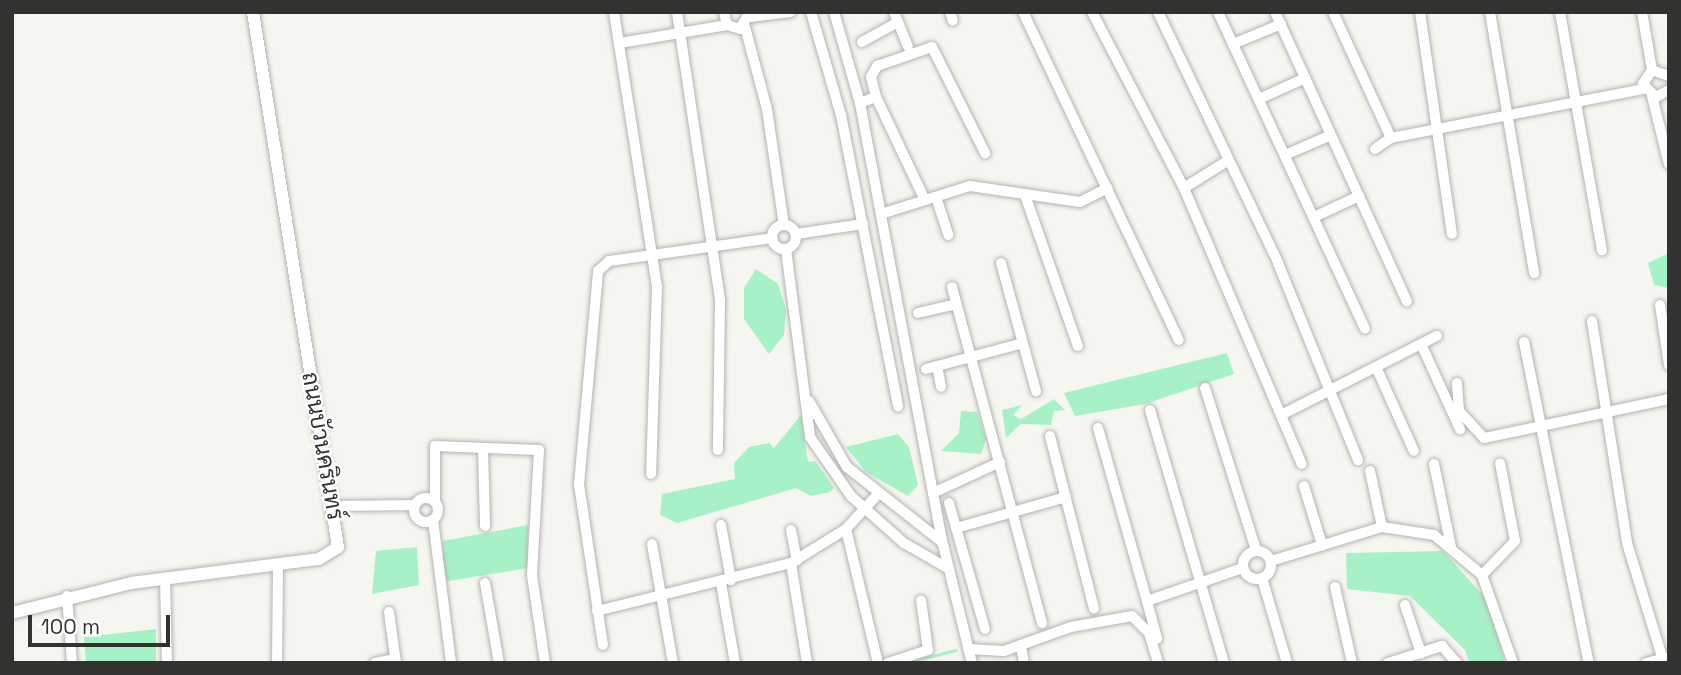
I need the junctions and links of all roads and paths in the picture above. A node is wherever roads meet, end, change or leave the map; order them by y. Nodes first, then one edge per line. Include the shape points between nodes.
1 (253, 12) edge
2 (614, 12) edge
3 (677, 12) edge
4 (724, 12) edge
5 (791, 12) edge
6 (811, 12) edge
7 (834, 12) edge
8 (1023, 12) edge
9 (1092, 12) edge
10 (1158, 12) edge
11 (1218, 12) edge
12 (1275, 12) edge
13 (1333, 12) edge
14 (1420, 12) edge
15 (1490, 12) edge
16 (1560, 12) edge
17 (1642, 12) edge
18 (774, 14) edge
19 (896, 17) edge
20 (748, 19) edge
21 (1281, 24) junction
22 (727, 25) junction
23 (680, 36) junction
24 (862, 42) dead end
25 (620, 43) junction
26 (1233, 44) junction
27 (908, 46) dead end
28 (1652, 70) junction
29 (1669, 76) edge
30 (1305, 78) junction
31 (1648, 92) junction
32 (1667, 92) edge
33 (876, 97) junction
34 (1259, 99) junction
35 (1574, 99) junction
36 (860, 103) junction
37 (1669, 107) edge
38 (1507, 114) junction
39 (1438, 128) junction
40 (1331, 135) junction
41 (1391, 138) junction
42 (1375, 149) dead end
43 (985, 153) dead end
44 (1285, 155) junction
45 (1227, 161) junction
46 (1669, 164) edge
47 (1108, 188) junction
48 (1184, 188) junction
49 (1025, 195) junction
50 (1359, 196) junction
51 (931, 198) junction
52 (881, 214) junction
53 (1314, 218) junction
54 (863, 224) junction
55 (784, 225) junction
56 (796, 234) junction
57 (1452, 234) dead end
58 (948, 236) dead end
59 (772, 238) junction
60 (712, 243) junction
61 (786, 249) junction
62 (1602, 250) dead end
63 (652, 254) junction
64 (1001, 262) dead end
65 (1534, 273) dead end
66 (951, 287) dead end
67 (1406, 301) dead end
68 (956, 304) junction
69 (1660, 305) dead end
70 (919, 313) dead end
71 (1592, 321) dead end
72 (1366, 329) dead end
73 (1437, 336) dead end
74 (1179, 340) dead end
75 (1524, 342) dead end
76 (1023, 343) junction
77 (1421, 344) junction
78 (1078, 346) dead end
79 (971, 357) junction
80 (1669, 365) edge
81 (1376, 367) junction
82 (1457, 383) dead end
83 (942, 387) dead end
84 (1205, 388) dead end
85 (1330, 390) junction
86 (1036, 391) dead end
87 (1669, 399) edge
88 (809, 401) junction
89 (898, 406) dead end
90 (1150, 410) dead end
91 (1282, 415) junction
92 (1605, 416) junction
93 (1098, 428) dead end
94 (1460, 429) dead end
95 (1539, 430) junction
96 (1050, 436) dead end
97 (483, 448) junction
98 (718, 450) dead end
99 (1414, 451) dead end
100 (1358, 460) dead end
101 (1000, 462) junction
102 (1500, 463) dead end
103 (1302, 464) dead end
104 (1434, 464) dead end
105 (1370, 471) dead end
106 (651, 474) dead end
107 (1304, 486) dead end
108 (933, 493) junction
109 (878, 494) junction
110 (1066, 497) junction
111 (435, 502) junction
112 (949, 503) dead end
113 (415, 505) junction
114 (335, 506) junction
115 (865, 508) junction
116 (1012, 512) junction
117 (433, 520) junction
118 (720, 525) dead end
119 (485, 526) dead end
120 (1382, 527) junction
121 (956, 528) junction
122 (846, 529) junction
123 (791, 530) dead end
124 (942, 542) junction
125 (652, 544) dead end
126 (1322, 545) junction
127 (1451, 547) junction
128 (1256, 550) junction
129 (794, 561) junction
130 (1270, 561) junction
131 (278, 565) junction
132 (1243, 568) junction
133 (949, 569) junction
134 (1482, 575) junction
135 (165, 578) junction
136 (1262, 578) junction
137 (726, 581) junction
138 (1202, 582) junction
139 (485, 583) dead end
140 (1335, 587) dead end
141 (661, 593) junction
142 (67, 596) junction
143 (921, 600) dead end
144 (1147, 601) junction
145 (1405, 605) dead end
146 (1094, 607) dead end
147 (597, 611) junction
148 (389, 612) dead end
149 (12, 613) edge
150 (1042, 624) dead end
151 (985, 629) dead end
152 (603, 645) dead end
153 (1021, 646) junction
154 (968, 649) junction
155 (1421, 653) junction
156 (1005, 657) edge
157 (1665, 660) edge
158 (396, 661) edge
159 (72, 663) edge
160 (167, 663) edge
161 (276, 663) edge
162 (374, 663) edge
163 (451, 663) edge
164 (499, 663) edge
165 (545, 663) edge
166 (674, 663) edge
167 (735, 663) edge
168 (807, 663) edge
169 (878, 663) edge
170 (888, 663) edge
171 (972, 663) edge
172 (1024, 663) edge
173 (1157, 663) edge
174 (1164, 663) edge
175 (1224, 663) edge
176 (1287, 663) edge
177 (1352, 663) edge
178 (1388, 663) edge
179 (1457, 663) edge
180 (1513, 663) edge
181 (1589, 663) edge
182 (1646, 663) edge

1 - 114 street, ถนนบัวนครินทร์
2 - 25 street
3 - 23 street
4 - 22 street
5 - 18 street
6 - 54 street
7 - 36 street
8 - 47 street
9 - 48 street
10 - 45 street
11 - 26 street
12 - 21 street
13 - 41 street
14 - 39 street
15 - 38 street
16 - 35 street
17 - 28 street
18 - 20 street
19 - 24 street
19 - 27 street
20 - 22 street
20 - 55 street
21 - 26 street
21 - 30 street
22 - 23 street
23 - 25 street
23 - 60 street
25 - 63 street
26 - 34 street
28 - 29 street
28 - 31 street
30 - 34 street
30 - 40 street
31 - 32 street
31 - 35 street
31 - 46 street
32 - 37 street
33 - 36 street
33 - 43 street via 871,77 877,66 932,47
33 - 51 street
34 - 44 street
35 - 38 street
35 - 62 street
36 - 52 street
38 - 39 street
38 - 65 street
39 - 41 street
39 - 57 street
40 - 44 street
40 - 50 street
41 - 42 street
44 - 53 street
45 - 48 street
45 - 85 street
47 - 49 street via 1080,201
47 - 74 street
48 - 91 street via 1224,293
49 - 51 street via 970,186
49 - 78 street
50 - 53 street
50 - 67 street
51 - 52 street
51 - 58 street
52 - 108 street
53 - 72 street
54 - 56 street
54 - 89 street
55 - 56 street
55 - 59 street
56 - 61 street
59 - 60 street
59 - 61 street
60 - 63 street
60 - 98 street via 720,300
61 - 88 street
63 - 106 street via 658,307
63 - 147 street via 609,261 598,271 579,485
64 - 76 street
66 - 68 street
68 - 70 street
68 - 79 street
69 - 80 street
71 - 92 street
73 - 77 street
75 - 95 street
76 - 79 street
76 - 86 street
77 - 81 street
77 - 94 street
79 - 83 street via 931,367
79 - 101 street
81 - 85 street
81 - 99 street
82 - 95 street via 1459,411 1478,436
84 - 128 street
85 - 91 street
85 - 100 street
87 - 92 street
88 - 109 street via 847,467
88 - 115 street via 810,438
90 - 138 street
91 - 103 street
92 - 95 street
92 - 157 street via 1627,543
93 - 144 street
95 - 181 street
96 - 110 street
97 - 111 street via 435,446
97 - 119 street
97 - 165 street via 539,450 532,575
101 - 108 street
101 - 116 street
102 - 134 street via 1515,541
104 - 127 street
105 - 120 street
107 - 126 street
108 - 124 street
109 - 115 street
109 - 124 street
110 - 116 street
110 - 146 street
111 - 113 street via 422,498
111 - 117 street
112 - 121 street
113 - 114 street
113 - 117 street via 420,520
114 - 131 street, ถนนบัวนครินทร์ via 340,536 333,555
115 - 122 street
115 - 133 street via 904,543
116 - 121 street
116 - 150 street
117 - 163 street
118 - 137 street
120 - 126 street
120 - 127 street via 1409,527
121 - 151 street
122 - 129 street
122 - 169 street
123 - 129 street
124 - 133 street
125 - 141 street
126 - 130 street
127 - 134 street
128 - 130 street
128 - 132 street
129 - 137 street
129 - 168 street
130 - 136 street
131 - 135 street, ถนนบัวนครินทร์
131 - 161 street
132 - 136 street
132 - 138 street
133 - 154 street
134 - 180 street
135 - 142 street, ถนนบัวนครินทร์
135 - 160 street
136 - 176 street
137 - 141 street
137 - 167 street
138 - 144 street
138 - 175 street
139 - 164 street
140 - 177 street
141 - 147 street
141 - 166 street
142 - 149 street, ถนนบัวนครินทร์
142 - 159 street
143 - 170 street via 928,650
144 - 174 street
145 - 155 street
147 - 152 street
148 - 158 street
153 - 156 street
153 - 172 street
153 - 173 street via 1132,615 1149,633
154 - 156 street
154 - 171 street
155 - 178 street
155 - 179 street via 1448,647
157 - 182 street
158 - 162 street

